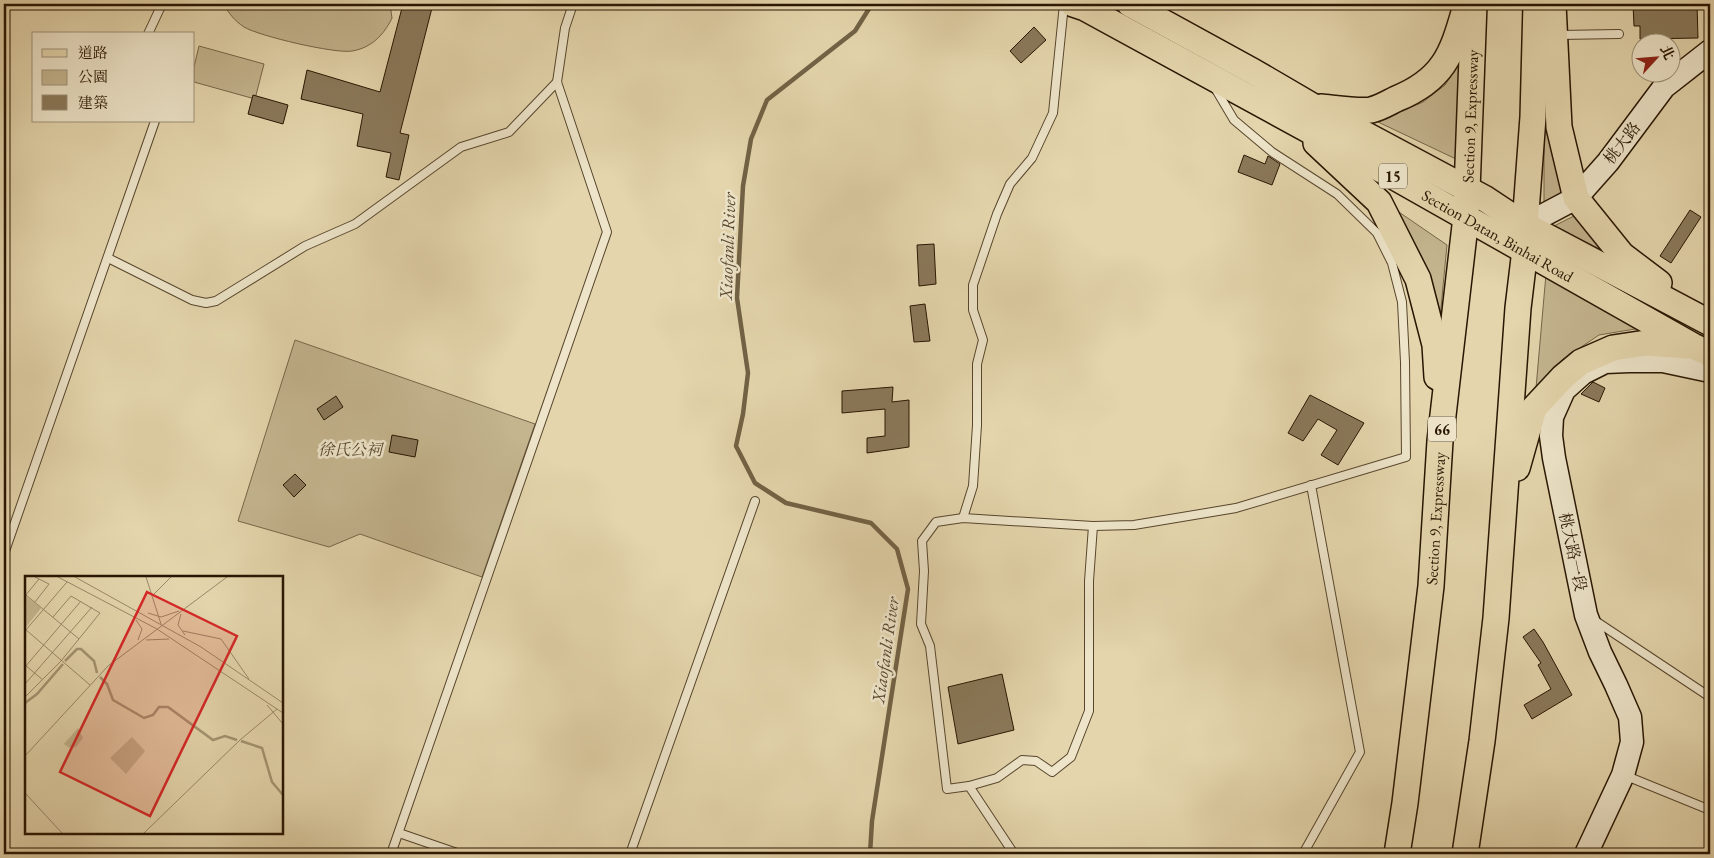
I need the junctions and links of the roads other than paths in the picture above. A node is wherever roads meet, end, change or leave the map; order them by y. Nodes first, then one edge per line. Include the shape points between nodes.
1 (162, 4) edge
2 (573, 4) edge
3 (1064, 4) edge
4 (1073, 4) edge
5 (1130, 4) edge
6 (1466, 4) edge
7 (1474, 4) edge
8 (1536, 4) edge
9 (1553, 4) edge
10 (149, 32) edge
11 (1619, 34) dead end
12 (1554, 36) junction
13 (1710, 51) edge
14 (1208, 75) junction
15 (557, 82) junction
16 (1314, 107) junction
17 (1293, 120) junction
18 (155, 122) edge
19 (1467, 190) junction
20 (1576, 198) junction
21 (1466, 217) junction
22 (1525, 225) junction
23 (1525, 250) junction
24 (108, 258) junction
25 (1700, 318) edge
26 (1702, 350) edge
27 (1710, 371) edge
28 (1440, 441) junction
29 (1311, 485) junction
30 (755, 501) dead end
31 (1504, 516) junction
32 (963, 518) junction
33 (1094, 526) junction
34 (4, 554) edge
35 (1586, 615) junction
36 (1710, 697) edge
37 (1623, 775) junction
38 (969, 786) junction
39 (1710, 810) edge
40 (399, 833) junction
41 (391, 854) edge
42 (460, 854) edge
43 (630, 854) edge
44 (1014, 854) edge
45 (1303, 854) edge
46 (1397, 854) edge
47 (1465, 854) edge
48 (1586, 854) edge

1 - 10 lane
2 - 15 lane via 565,28
3 - 32 lane via 1053,113 1032,158 1010,184 972,284 973,310 982,340 977,364 973,486
4 - 14 main road, Section Datan, Binhai Road / 15
5 - 16 main road, Section Datan, Binhai Road / 15
6 - 16 main road via 1446,61 1430,80 1411,93 1370,110
7 - 19 main road, Section 9, Expressway / 66
8 - 22 main road via 1533,117
9 - 12 main road
11 - 12 lane
12 - 20 main road via 1559,127
13 - 20 street, 桃大路 via 1664,87 1608,162
14 - 17 main road, Section Datan, Binhai Road / 15
14 - 29 lane via 1234,120 1272,152 1336,194 1377,233 1392,263 1402,302 1406,457
15 - 24 lane via 509,132 461,147 355,224 304,246 216,301 192,300
15 - 40 lane via 606,232
16 - 19 main road, Section Datan, Binhai Road / 15
17 - 21 main road, Section Datan, Binhai Road / 15
17 - 28 main road via 1379,202 1418,279 1435,346
18 - 24 lane
19 - 21 main road, Section 9, Expressway / 66
19 - 22 main road, Section Datan, Binhai Road / 15
20 - 22 street, 桃大路
20 - 25 main road via 1622,255
21 - 23 main road, Section Datan, Binhai Road / 15
21 - 28 main road, Section 9, Expressway / 66
22 - 23 main road
22 - 25 main road, Section Datan, Binhai Road / 15
23 - 26 main road, Section Datan, Binhai Road / 15
23 - 31 main road
24 - 34 lane
26 - 31 main road via 1646,343 1612,348 1581,362 1562,377 1534,408
27 - 35 street, 桃大路一段 via 1663,362 1605,362 1583,373 1564,390 1552,417 1552,443
28 - 46 main road, Section 9, Expressway / 66 via 1431,586
29 - 33 lane via 1236,508 1134,525
29 - 45 lane via 1360,752
30 - 43 lane
31 - 47 main road via 1482,741
32 - 33 lane
32 - 38 lane via 936,522 922,541 921,624 930,646 947,789
33 - 38 lane via 1089,581 1089,711 1071,758 1052,772 1036,761 1022,760 997,778
35 - 36 lane
35 - 37 street, 桃大路一段 via 1630,717 1632,742
37 - 39 lane
37 - 48 street, 桃大路一段
38 - 44 lane
40 - 41 lane
40 - 42 lane

